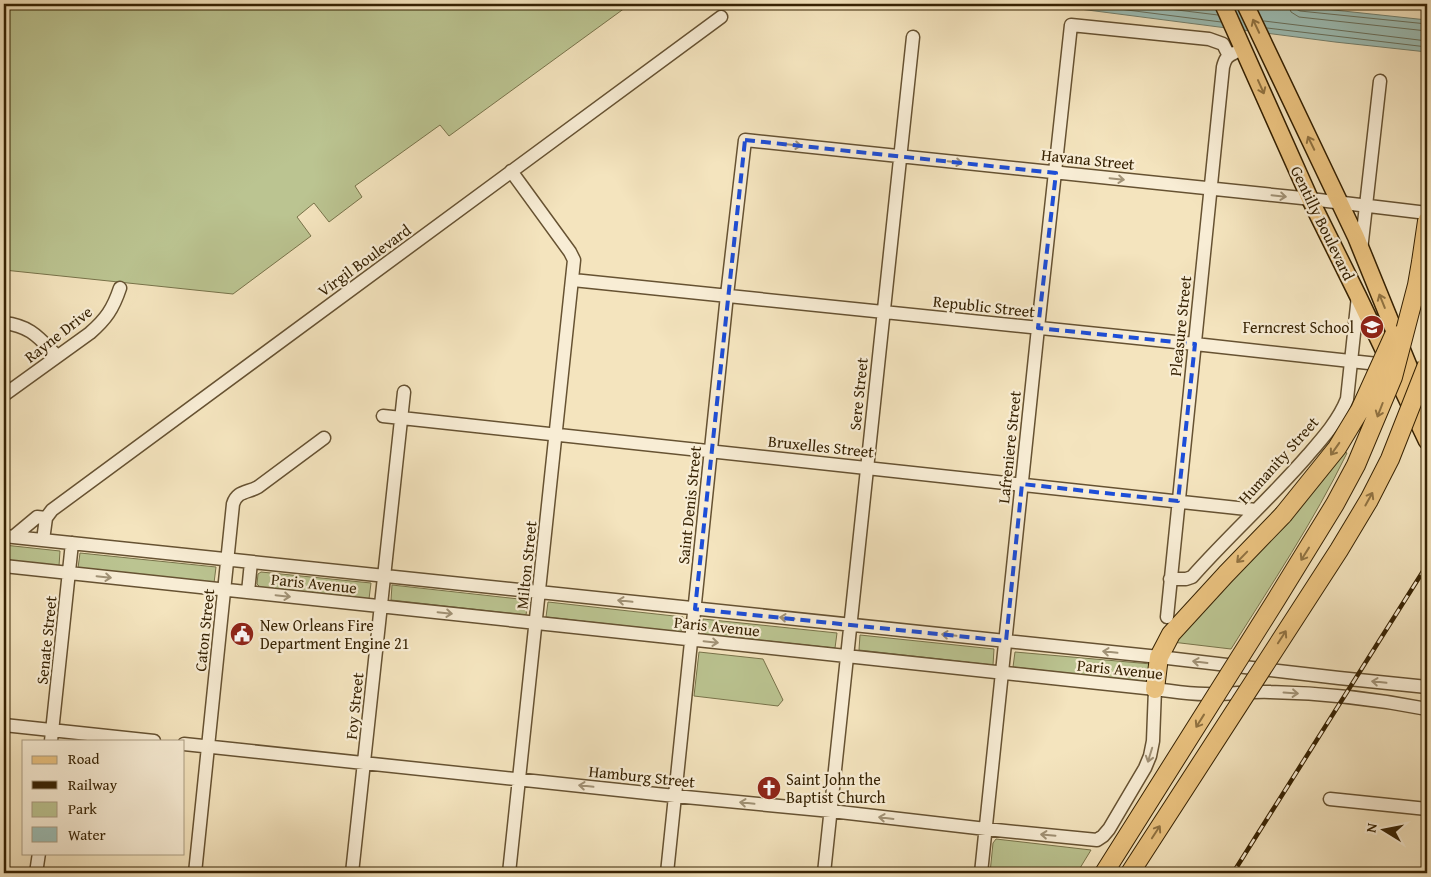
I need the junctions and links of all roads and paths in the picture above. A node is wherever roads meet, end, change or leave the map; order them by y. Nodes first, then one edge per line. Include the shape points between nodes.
1 (1223, 4) edge
2 (1245, 4) edge
3 (722, 17) dead end
4 (913, 37) dead end
5 (1242, 46) junction
6 (1229, 56) junction
7 (1380, 81) dead end
8 (745, 140) joint
9 (900, 156) junction
10 (511, 171) junction
11 (1056, 172) junction
12 (1211, 189) junction
13 (1310, 199) junction
14 (1339, 202) junction
15 (1366, 206) junction
16 (1427, 213) edge
17 (1427, 221) edge
18 (1362, 250) junction
19 (1421, 262) junction
20 (573, 280) junction
21 (120, 288) dead end
22 (727, 295) junction
23 (1358, 296) junction
24 (883, 312) junction
25 (4, 323) edge
26 (1038, 328) junction
27 (1195, 344) junction
28 (57, 356) junction
29 (1351, 362) junction
30 (1427, 365) edge
31 (1392, 366) junction
32 (404, 392) dead end
33 (4, 396) edge
34 (1427, 411) edge
35 (383, 416) dead end
36 (401, 418) junction
37 (556, 435) junction
38 (324, 438) dead end
39 (1427, 441) edge
40 (711, 452) junction
41 (867, 467) junction
42 (1022, 484) junction
43 (1178, 501) junction
44 (1256, 510) junction
45 (46, 518) junction
46 (8, 536) edge
47 (42, 540) junction
48 (72, 543) junction
49 (227, 560) junction
50 (251, 562) junction
51 (4, 566) edge
52 (69, 573) junction
53 (384, 576) junction
54 (1170, 579) junction
55 (224, 590) junction
56 (248, 592) junction
57 (539, 592) junction
58 (381, 606) junction
59 (695, 608) junction
60 (1167, 617) dead end
61 (536, 623) junction
62 (850, 625) junction
63 (692, 640) junction
64 (1006, 641) junction
65 (847, 656) junction
66 (1159, 657) junction
67 (1002, 673) junction
68 (1427, 687) edge
69 (1155, 689) junction
70 (1427, 709) edge
71 (4, 725) edge
72 (51, 735) edge
73 (137, 740) edge
74 (185, 744) edge
75 (208, 747) junction
76 (364, 764) junction
77 (520, 779) junction
78 (675, 796) junction
79 (1330, 799) dead end
80 (1427, 809) edge
81 (831, 811) junction
82 (986, 829) junction
83 (39, 854) edge
84 (36, 873) edge
85 (195, 873) edge
86 (352, 873) edge
87 (509, 873) edge
88 (667, 873) edge
89 (824, 873) edge
90 (981, 873) edge
91 (1104, 873) edge
92 (1130, 873) edge

1 - 5 main road, Gentilly Boulevard
14 -> 2 main road, Gentilly Boulevard
3 - 10 street, Virgil Boulevard
4 - 9 street, Sere Street
5 - 6 street
5 -> 13 main road, Gentilly Boulevard
6 - 11 street, Lafreniere Street via 1223,44 1209,39 1071,25
6 - 12 street, Pleasure Street via 1223,67
7 - 15 street
8 -> 9 street, Havana Street
8 - 22 street, Saint Denis Street
9 -> 11 street, Havana Street
9 - 24 street, Sere Street
10 - 20 street, Milton Street via 570,252 574,260
10 - 45 street, Virgil Boulevard via 60,504
11 -> 12 street, Havana Street
11 - 26 street, Lafreniere Street
12 -> 13 street, Havana Street
12 - 27 street, Pleasure Street
13 - 14 street, Havana Street
13 - 23 main road, Gentilly Boulevard
14 - 15 street, Havana Street
14 - 18 main road, Gentilly Boulevard
15 - 16 street, Havana Street
15 - 18 street
17 - 19 highway
34 -> 18 main road, Gentilly Boulevard
19 -> 66 highway, bridge via 1391,345 1360,410 1336,448 1283,514 1176,628
19 -> 91 highway, bridge via 1393,377 1356,466 1276,600
20 - 22 street, Republic Street
20 - 37 street, Milton Street
21 - 28 street, Rayne Drive via 115,304 102,323
22 - 24 street, Republic Street
22 - 40 street, Saint Denis Street
23 - 29 street, Humanity Street
23 - 31 main road, Gentilly Boulevard
24 - 26 street, Republic Street
24 - 41 street, Sere Street
25 - 28 street via 17,324 29,330
26 - 27 street, Republic Street
26 - 42 street, Lafreniere Street
27 - 29 street, Republic Street
27 - 43 street, Pleasure Street
28 - 33 street, Rayne Drive
29 - 31 street, Republic Street
29 - 44 street, Humanity Street via 1344,407 1320,442
92 -> 30 highway, bridge via 1369,500 1390,459
31 - 39 main road, Gentilly Boulevard
32 - 36 street, Foy Street
35 - 36 street, Bruxelles Street
36 - 37 street, Bruxelles Street
36 - 53 street, Foy Street
37 - 40 street, Bruxelles Street
37 - 57 street, Milton Street
38 - 49 street, Caton Street via 258,487 235,497
40 - 41 street, Bruxelles Street
40 - 59 street, Saint Denis Street
41 - 42 street, Bruxelles Street
41 - 62 street, Sere Street
42 - 43 street, Bruxelles Street
42 - 64 street, Lafreniere Street
43 - 44 street, Bruxelles Street
43 - 54 street, Pleasure Street
44 - 54 street, Humanity Street via 1192,577
45 - 46 street via 37,517
45 - 47 street
46 - 47 street, Paris Avenue
47 - 48 street, Paris Avenue
48 - 49 street, Paris Avenue
48 - 52 street, Senate Street
49 - 50 street, Paris Avenue
49 - 55 street, Caton Street
50 - 53 street, Paris Avenue
50 - 56 street
51 - 52 street, Paris Avenue
52 -> 55 street, Paris Avenue
52 - 72 street, Senate Street
53 - 57 street, Paris Avenue
53 - 58 street, Foy Street
54 - 60 street, Pleasure Street
55 - 56 street, Paris Avenue
55 - 75 street, Caton Street
56 -> 58 street, Paris Avenue
59 -> 57 street, Paris Avenue
57 - 61 street, Milton Street
58 -> 61 street, Paris Avenue
58 - 76 street, Foy Street
62 -> 59 street, Paris Avenue
59 - 63 street, Saint Denis Street
61 - 63 street, Paris Avenue
61 - 77 street, Milton Street
64 -> 62 street, Paris Avenue
62 - 65 street, Sere Street
63 -> 65 street, Paris Avenue
63 - 78 street, Saint Denis Street
66 -> 64 street, Paris Avenue
64 - 67 street, Lafreniere Street
65 - 67 street, Paris Avenue
65 - 81 street, Sere Street
68 -> 66 street, Paris Avenue
66 - 69 highway
67 - 69 street, Paris Avenue
67 - 82 street, Lafreniere Street
69 -> 70 street, Paris Avenue via 1180,693 1270,692 1330,696
69 -> 82 street, Hamburg Street via 1150,756 1103,836 1096,840
71 - 72 street
72 - 73 street
74 - 75 street, Hamburg Street
75 - 76 street, Hamburg Street
75 - 85 street, Caton Street
76 - 77 street, Hamburg Street
76 - 86 street, Foy Street
78 -> 77 street, Hamburg Street
77 - 87 street, Milton Street
81 -> 78 street, Hamburg Street
78 - 88 street, Saint Denis Street
79 - 80 street
82 -> 81 street, Hamburg Street
81 - 89 street, Sere Street
82 - 90 street, Lafreniere Street
83 - 84 street

